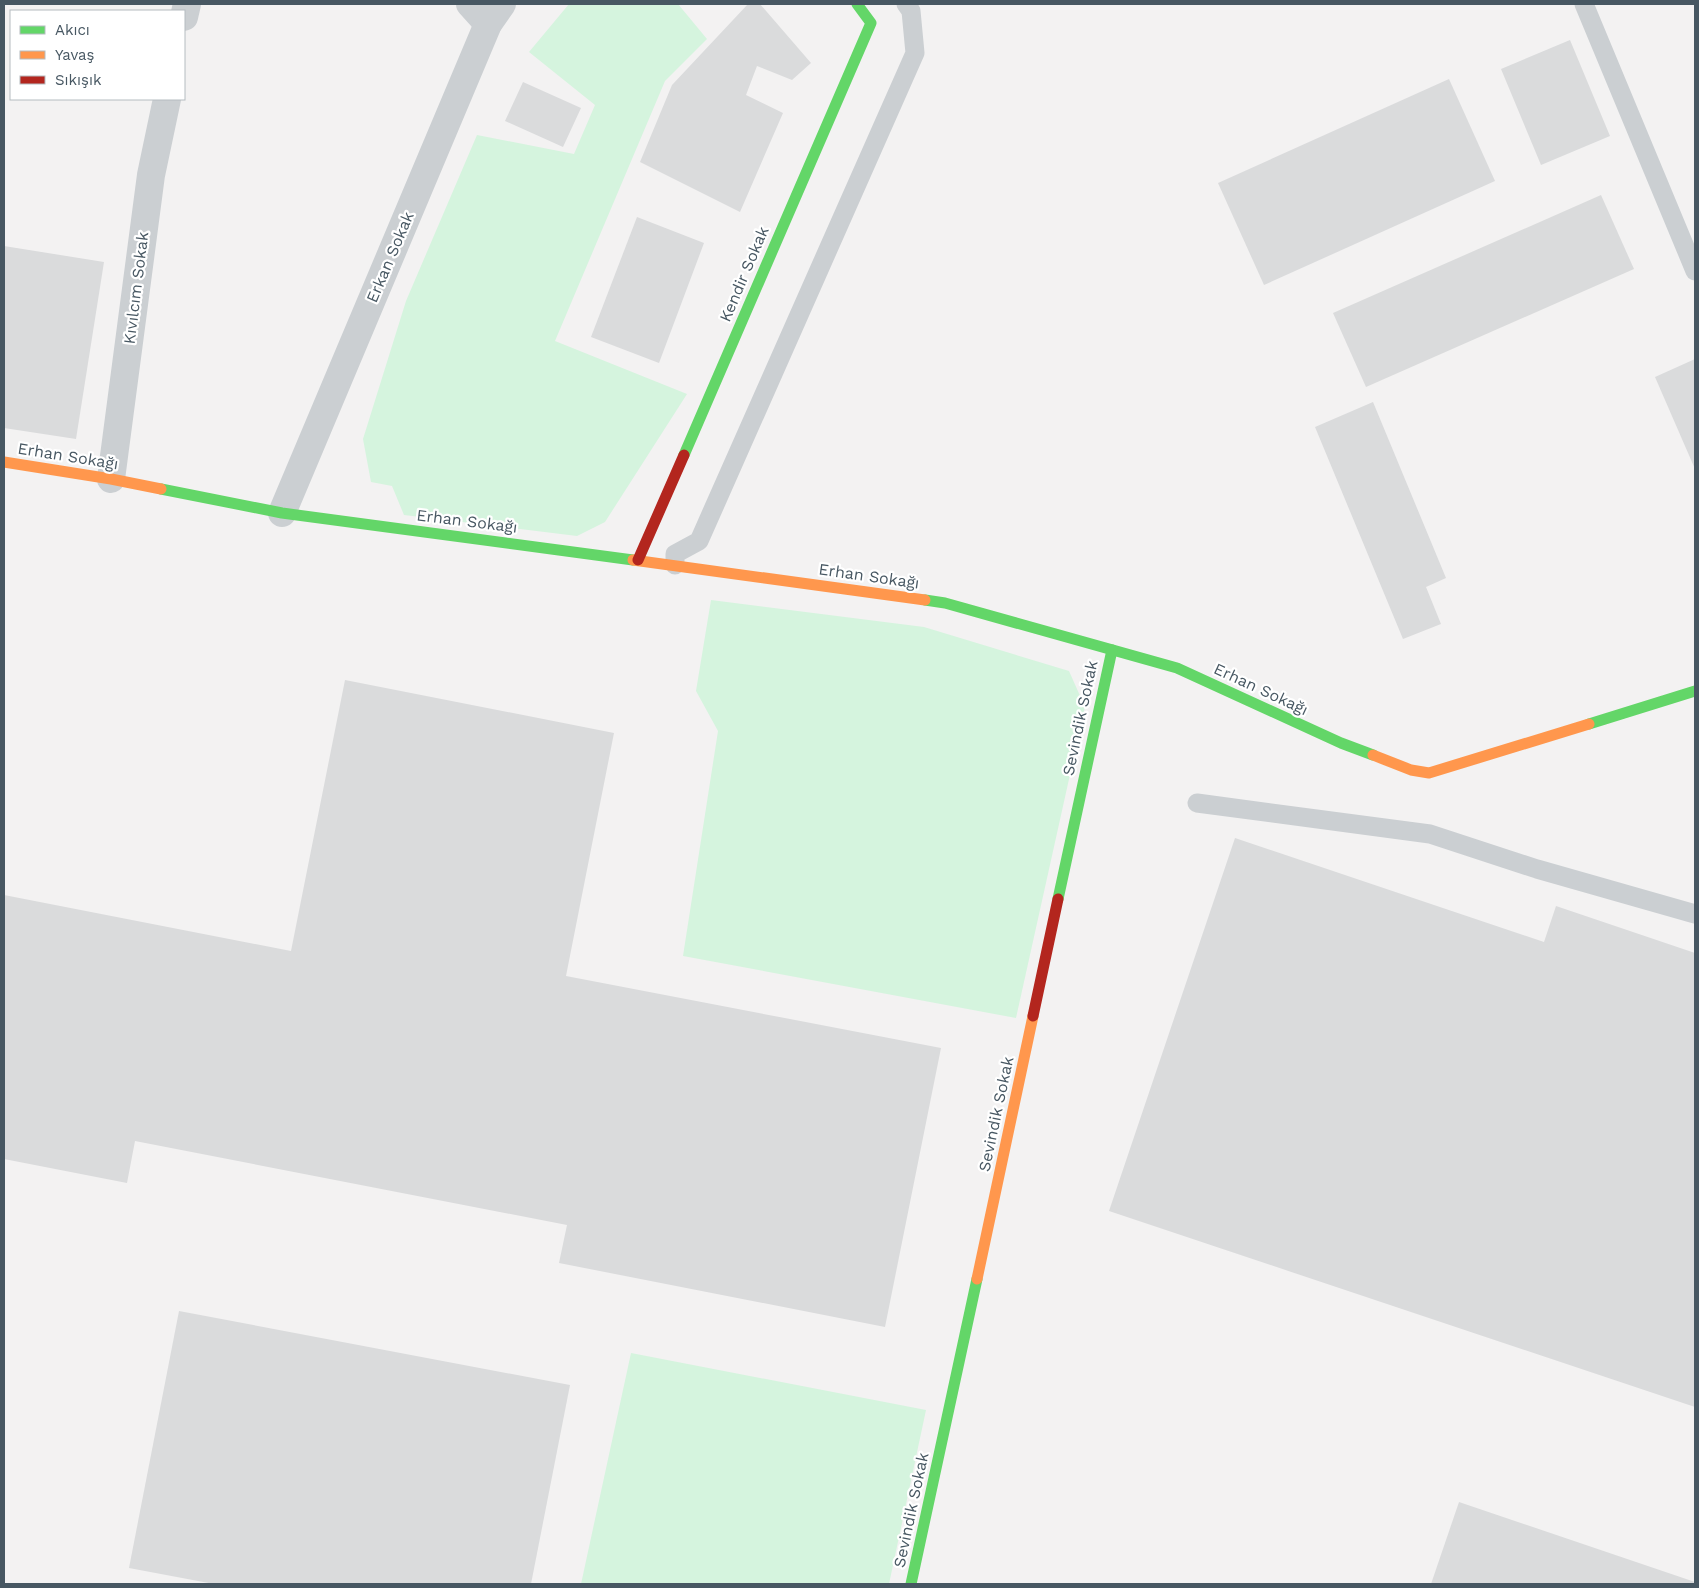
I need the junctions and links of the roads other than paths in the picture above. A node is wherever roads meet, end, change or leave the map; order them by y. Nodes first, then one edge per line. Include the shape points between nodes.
1 (470, 4) edge
2 (857, 4) edge
3 (906, 4) edge
4 (1584, 4) edge
5 (495, 14) edge
6 (167, 100) edge
7 (1695, 271) edge
8 (4, 462) edge
9 (111, 479) junction
10 (282, 513) junction
11 (638, 560) junction
12 (675, 566) junction
13 (1112, 650) junction
14 (1695, 691) edge
15 (1196, 803) dead end
16 (1695, 914) edge
17 (911, 1584) edge

1 - 5 street
2 - 11 street, Kendir Sokak via 871,23
3 - 12 lane via 911,11 914,53 699,540 675,554
4 - 7 lane
5 - 10 street, Erkan Sokak
6 - 9 street, Kıvılcım Sokak via 151,175
8 - 9 street, Erhan Sokağı
9 - 10 street, Erhan Sokağı
10 - 11 street, Erhan Sokağı
11 - 12 street, Erhan Sokağı
12 - 13 street, Erhan Sokağı via 945,603
13 - 14 street, Erhan Sokağı via 1177,668 1341,743 1411,770 1429,773
13 - 17 street, Sevindik Sokak
15 - 16 lane via 1430,834 1537,869

